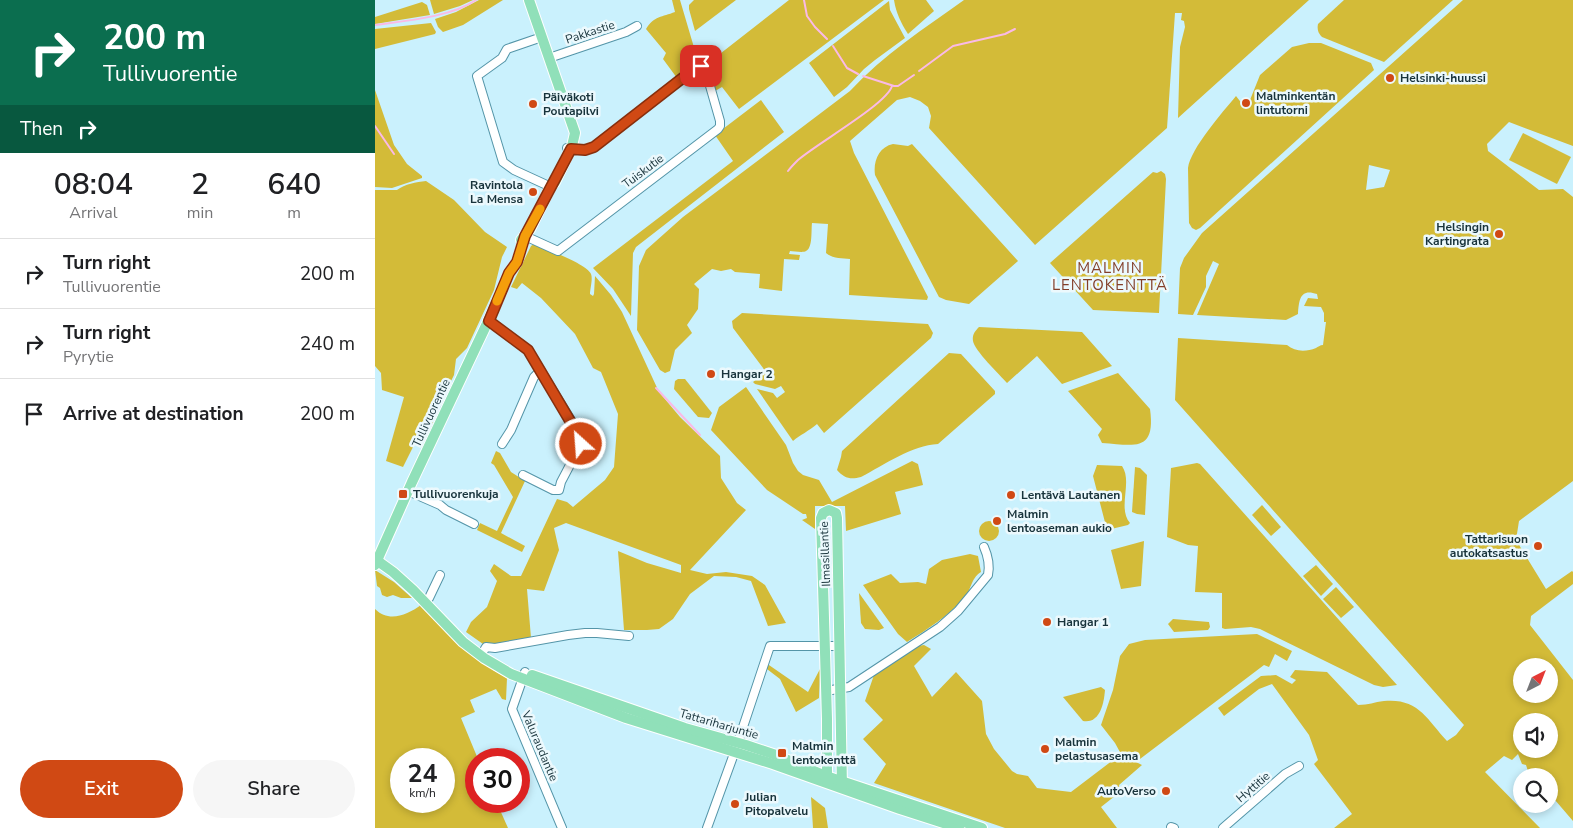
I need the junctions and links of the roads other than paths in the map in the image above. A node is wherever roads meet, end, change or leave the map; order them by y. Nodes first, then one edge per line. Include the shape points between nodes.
1 (529, 0) edge
2 (637, 26) dead end
3 (542, 37) junction
4 (549, 58) junction
5 (569, 148) junction
6 (551, 187) junction
7 (525, 236) junction
8 (489, 321) junction
9 (540, 371) junction
10 (502, 444) dead end
11 (523, 476) dead end
12 (408, 491) junction
13 (473, 524) dead end
14 (984, 546) dead end
15 (376, 563) edge
16 (440, 575) dead end
17 (424, 603) junction
18 (455, 633) junction
19 (629, 636) dead end
20 (825, 646) junction
21 (839, 646) junction
22 (483, 652) junction
23 (524, 676) junction
24 (840, 689) junction
25 (826, 691) junction
26 (736, 747) junction
27 (1299, 766) dead end
28 (827, 780) junction
29 (841, 785) junction
30 (955, 825) edge
31 (562, 828) edge
32 (707, 828) edge
33 (982, 828) edge
34 (1223, 828) edge

1 - 3 main road, Tullivuorentie
2 - 4 street, Pakkastie
3 - 4 main road, Tullivuorentie
3 - 6 street via 507,49 502,58 477,76 504,163
4 - 5 main road, Tullivuorentie via 575,133
5 - 6 main road, Tullivuorentie
5 - 7 street, Tuiskutie via 585,150 594,147 698,66 705,72 720,121 718,129 558,251
6 - 7 main road, Tullivuorentie
7 - 8 main road, Tullivuorentie via 517,262 509,273
8 - 9 street via 528,350
8 - 12 main road, Tullivuorentie
9 - 10 street via 534,377
9 - 11 street via 582,438 559,490
12 - 13 street
12 - 15 main road, Tullivuorentie
14 - 24 street via 989,562 988,575 949,620 849,687
15 - 17 main road, Tattariharjuntie via 400,577
16 - 17 street
17 - 18 main road, Tattariharjuntie
18 - 22 main road, Tattariharjuntie
18 - 23 main road, Tattariharjuntie via 484,658
19 - 22 street via 568,635 505,647 486,647
20 - 21 street
20 - 21 main road, Ilmasillantie via 821,518 829,510 837,518
20 - 25 main road, Ilmasillantie
20 - 26 street via 770,646
21 - 24 main road, Ilmasillantie
22 - 23 main road, Tattariharjuntie
23 - 26 main road, Tattariharjuntie via 626,718
23 - 31 street, Valuraudantie via 513,704 513,713
24 - 25 street
24 - 29 main road, Ilmasillantie
25 - 28 main road, Ilmasillantie
26 - 28 main road, Tattariharjuntie via 776,755
26 - 32 street
27 - 34 street, Hyttitie via 1285,774
28 - 29 main road, Tattariharjuntie
29 - 30 main road, Tattariharjuntie
30 - 33 main road, Tattariharjuntie

